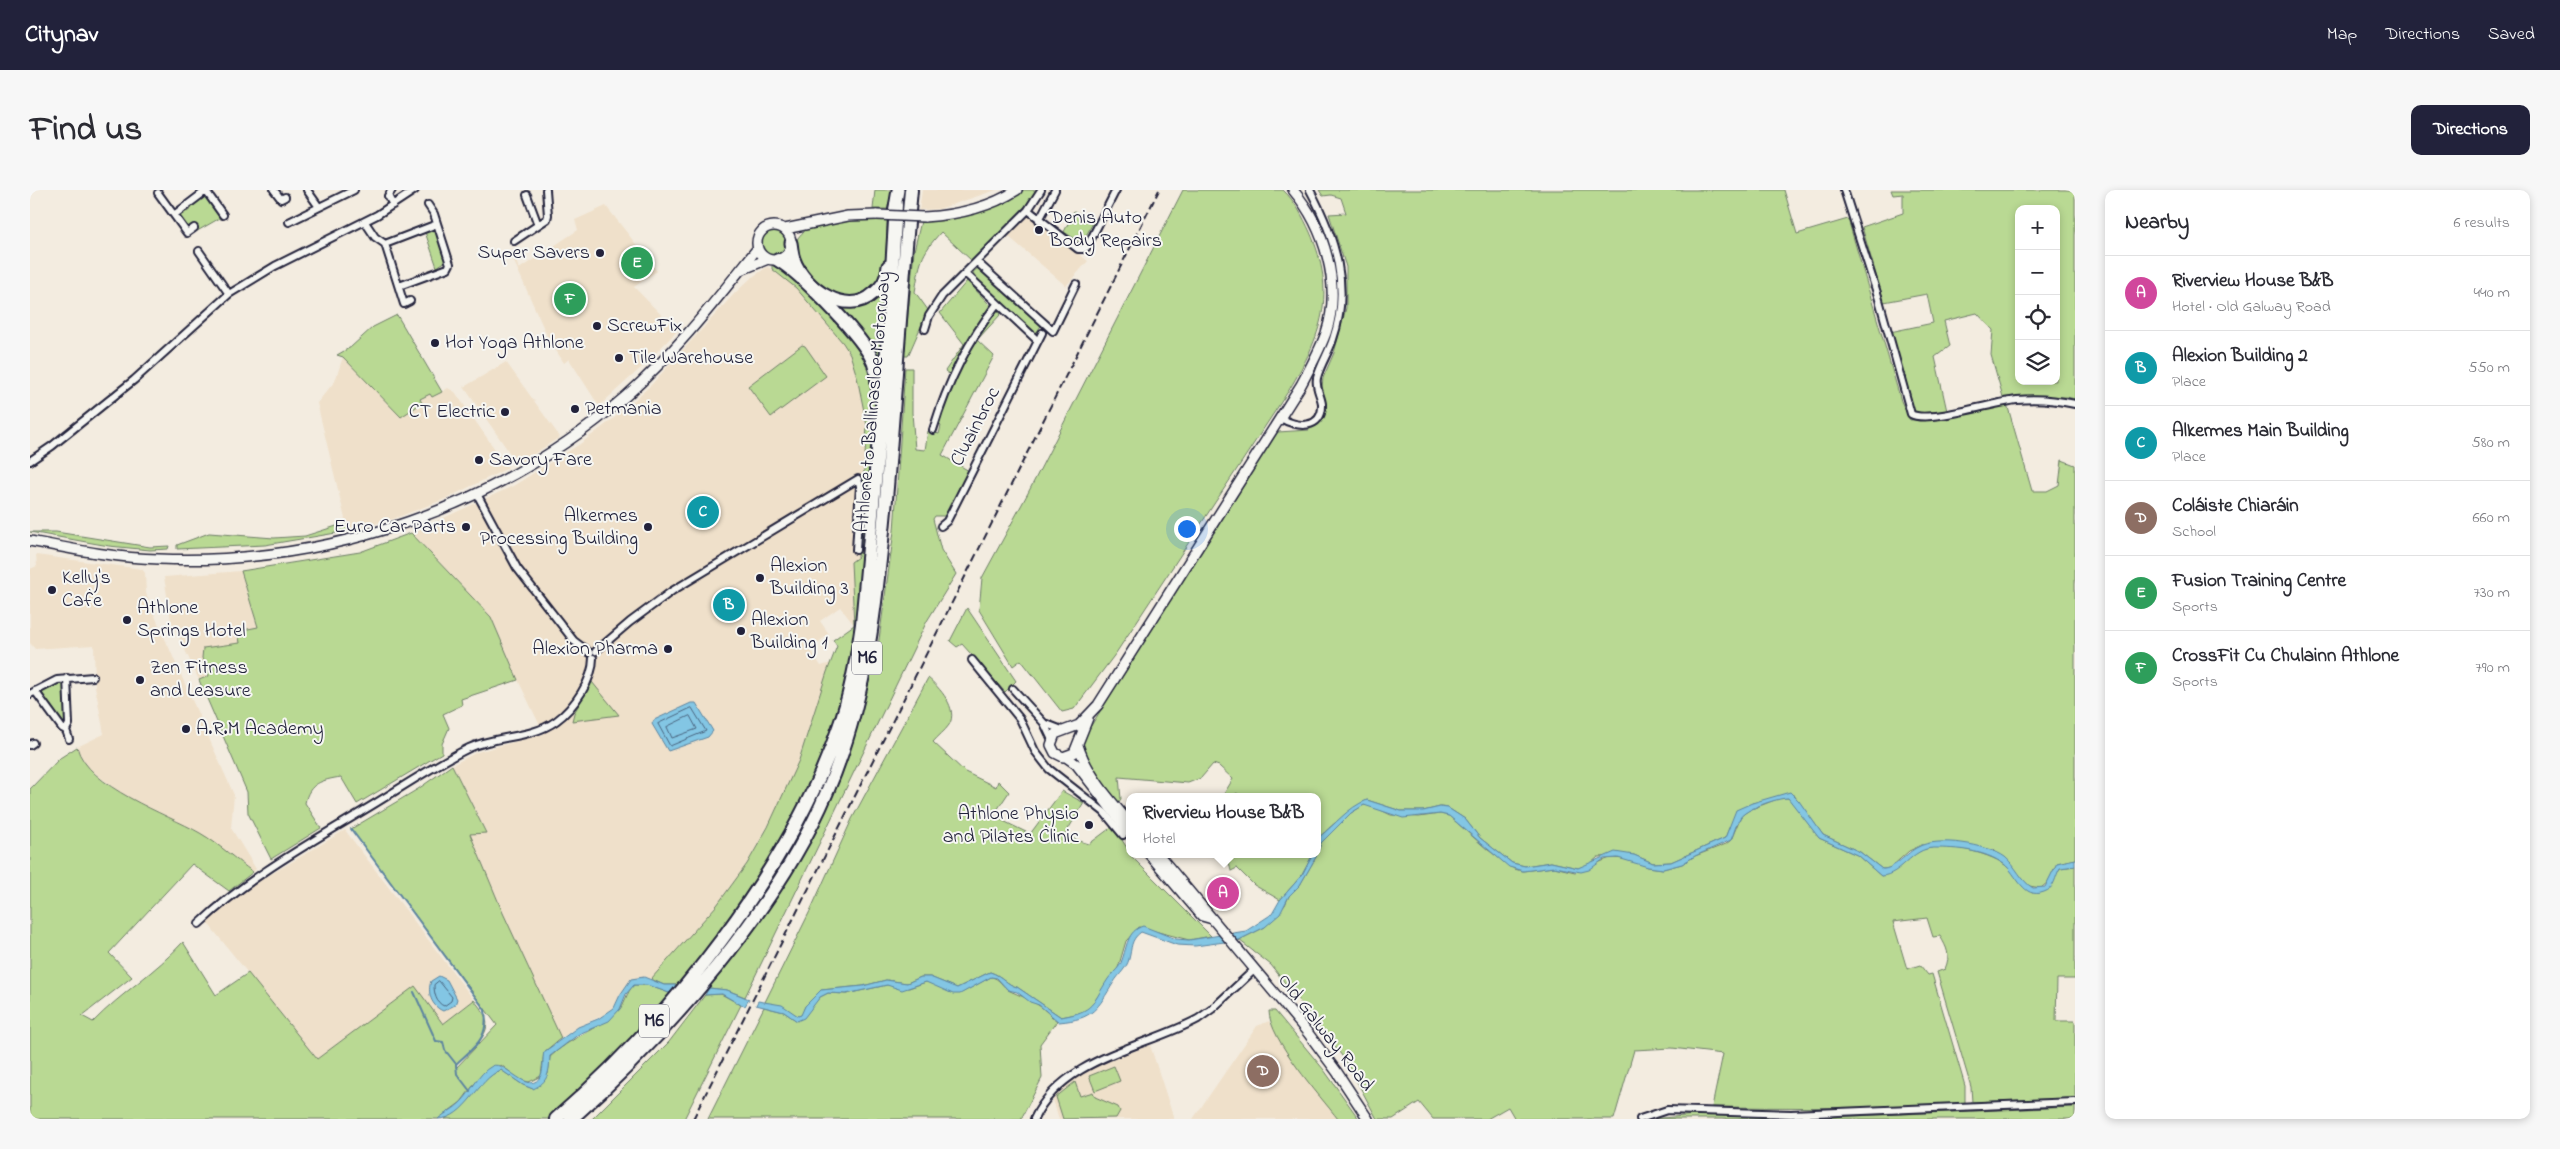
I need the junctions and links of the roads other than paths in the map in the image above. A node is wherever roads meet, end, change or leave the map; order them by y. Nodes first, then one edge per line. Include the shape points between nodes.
1 (206, 190) edge
2 (274, 190) edge
3 (307, 190) edge
4 (392, 190) edge
5 (415, 190) edge
6 (546, 190) edge
7 (898, 190) edge
8 (911, 190) edge
9 (1017, 190) edge
10 (1041, 190) edge
11 (1055, 190) edge
12 (1116, 190) edge
13 (1293, 190) edge
14 (1310, 190) edge
15 (1844, 190) edge
16 (350, 192) edge
17 (158, 193) dead end
18 (527, 195) dead end
19 (285, 197) dead end
20 (393, 205) junction
21 (896, 205) junction
22 (428, 206) dead end
23 (540, 206) dead end
24 (319, 207) junction
25 (532, 208) junction
26 (1028, 210) junction
27 (174, 215) junction
28 (223, 215) dead end
29 (1039, 220) junction
30 (289, 222) dead end
31 (365, 222) junction
32 (437, 224) junction
33 (810, 224) junction
34 (538, 226) junction
35 (194, 228) dead end
36 (785, 229) junction
37 (514, 241) dead end
38 (791, 242) junction
39 (385, 244) junction
40 (757, 248) junction
41 (199, 250) dead end
42 (773, 259) junction
43 (977, 262) junction
44 (741, 270) junction
45 (965, 273) junction
46 (1076, 284) dead end
47 (398, 286) junction
48 (229, 294) junction
49 (410, 302) dead end
50 (997, 304) junction
51 (926, 329) dead end
52 (1042, 333) dead end
53 (1038, 342) junction
54 (2075, 404) edge
55 (1281, 418) junction
56 (880, 419) junction
57 (933, 430) dead end
58 (30, 461) edge
59 (476, 494) junction
60 (941, 526) dead end
61 (30, 541) edge
62 (856, 550) dead end
63 (593, 654) junction
64 (972, 660) dead end
65 (93, 677) dead end
66 (67, 678) junction
67 (32, 692) edge
68 (1007, 702) junction
69 (1088, 718) junction
70 (1044, 723) junction
71 (66, 730) junction
72 (1065, 730) junction
73 (69, 740) dead end
74 (1052, 740) junction
75 (1078, 743) junction
76 (1066, 756) junction
77 (1126, 818) edge
78 (1126, 828) edge
79 (1126, 834) edge
80 (1152, 858) edge
81 (1162, 858) edge
82 (1209, 918) junction
83 (199, 924) dead end
84 (1254, 970) junction
85 (2075, 1102) edge
86 (556, 1119) edge
87 (570, 1119) edge
88 (1034, 1119) edge
89 (1368, 1119) edge
90 (1640, 1119) edge

1 - 27 street
1 - 28 street
2 - 19 street via 281,199
3 - 24 street
4 - 20 street via 388,196
5 - 20 street
6 - 34 street via 548,217
7 - 21 highway
8 - 87 highway, Athlone to Ballinasloe Motorway / M6 via 886,494 870,641 849,729 828,791 802,844 778,882 710,974 619,1073
9 - 33 main road, bridge via 967,211 924,217 848,216
10 - 26 street
11 - 29 street
12 - 29 street via 1087,247 1083,249 1078,249
13 - 55 main road via 1313,219 1326,251 1331,302 1326,332 1316,357
14 - 55 street via 1337,255 1342,301 1333,339 1316,381 1321,401 1320,414 1311,425 1304,427
15 - 54 street via 1911,414 1917,417 1942,415 2018,400 2058,400
16 - 24 street
17 - 27 street
18 - 25 street
20 - 31 street
21 - 38 highway via 885,281 869,298 851,303 834,299 816,288 799,269
21 - 56 highway, Athlone to Ballinasloe Motorway / M6
22 - 32 street
23 - 25 street
24 - 30 street
25 - 34 street
26 - 29 street
26 - 43 street
27 - 35 street via 187,233
31 - 39 street via 375,237
31 - 48 street via 275,266
32 - 39 street
32 - 47 street via 450,259 448,268
33 - 36 main road
33 - 38 main road
34 - 37 street
36 - 38 main road
36 - 40 main road via 773,225 763,229 758,235
38 - 42 main road via 787,254
39 - 47 street
40 - 42 main road
40 - 44 main road
41 - 48 street
42 - 44 main road
42 - 56 highway via 789,266 806,282 870,355 877,378
43 - 45 street
43 - 46 street via 1053,330
44 - 59 main road via 687,336 627,395 558,448
45 - 50 street
45 - 51 street via 935,306
47 - 49 street via 404,304
48 - 58 street via 134,380
50 - 53 street
50 - 57 street, Cluainbroc via 944,392
52 - 53 street, Cluainbroc
53 - 60 street, Cluainbroc via 947,521
55 - 69 main road
56 - 86 highway, Athlone to Ballinasloe Motorway / M6 via 868,572 857,660 839,728 813,788 776,857 708,958 668,1006 585,1094
59 - 61 main road via 369,535 324,546 255,556 210,560 156,559 88,552
59 - 63 street via 517,568 574,641
62 - 63 street via 858,479 672,591
63 - 83 street via 593,669 586,684 569,710 555,722 538,730 480,744 442,763 273,866
64 - 68 street
65 - 66 street
66 - 67 street
66 - 71 street via 69,724
67 - 71 street
68 - 70 street via 1015,692
68 - 79 street via 1049,769 1104,812 1123,835
69 - 72 main road
69 - 75 main road
70 - 72 street
70 - 74 street
71 - 73 street
72 - 74 main road via 1055,734
72 - 75 main road via 1072,733
74 - 76 main road via 1055,753
75 - 76 main road via 1074,753
75 - 77 main road via 1092,775
76 - 78 main road via 1076,764
80 - 82 main road via 1202,916
81 - 82 main road via 1208,911
82 - 84 main road, Old Galway Road
84 - 88 street via 1198,1019 1076,1072 1053,1091
84 - 89 main road, Old Galway Road via 1318,1047
85 - 90 street via 1798,1114 1667,1110

